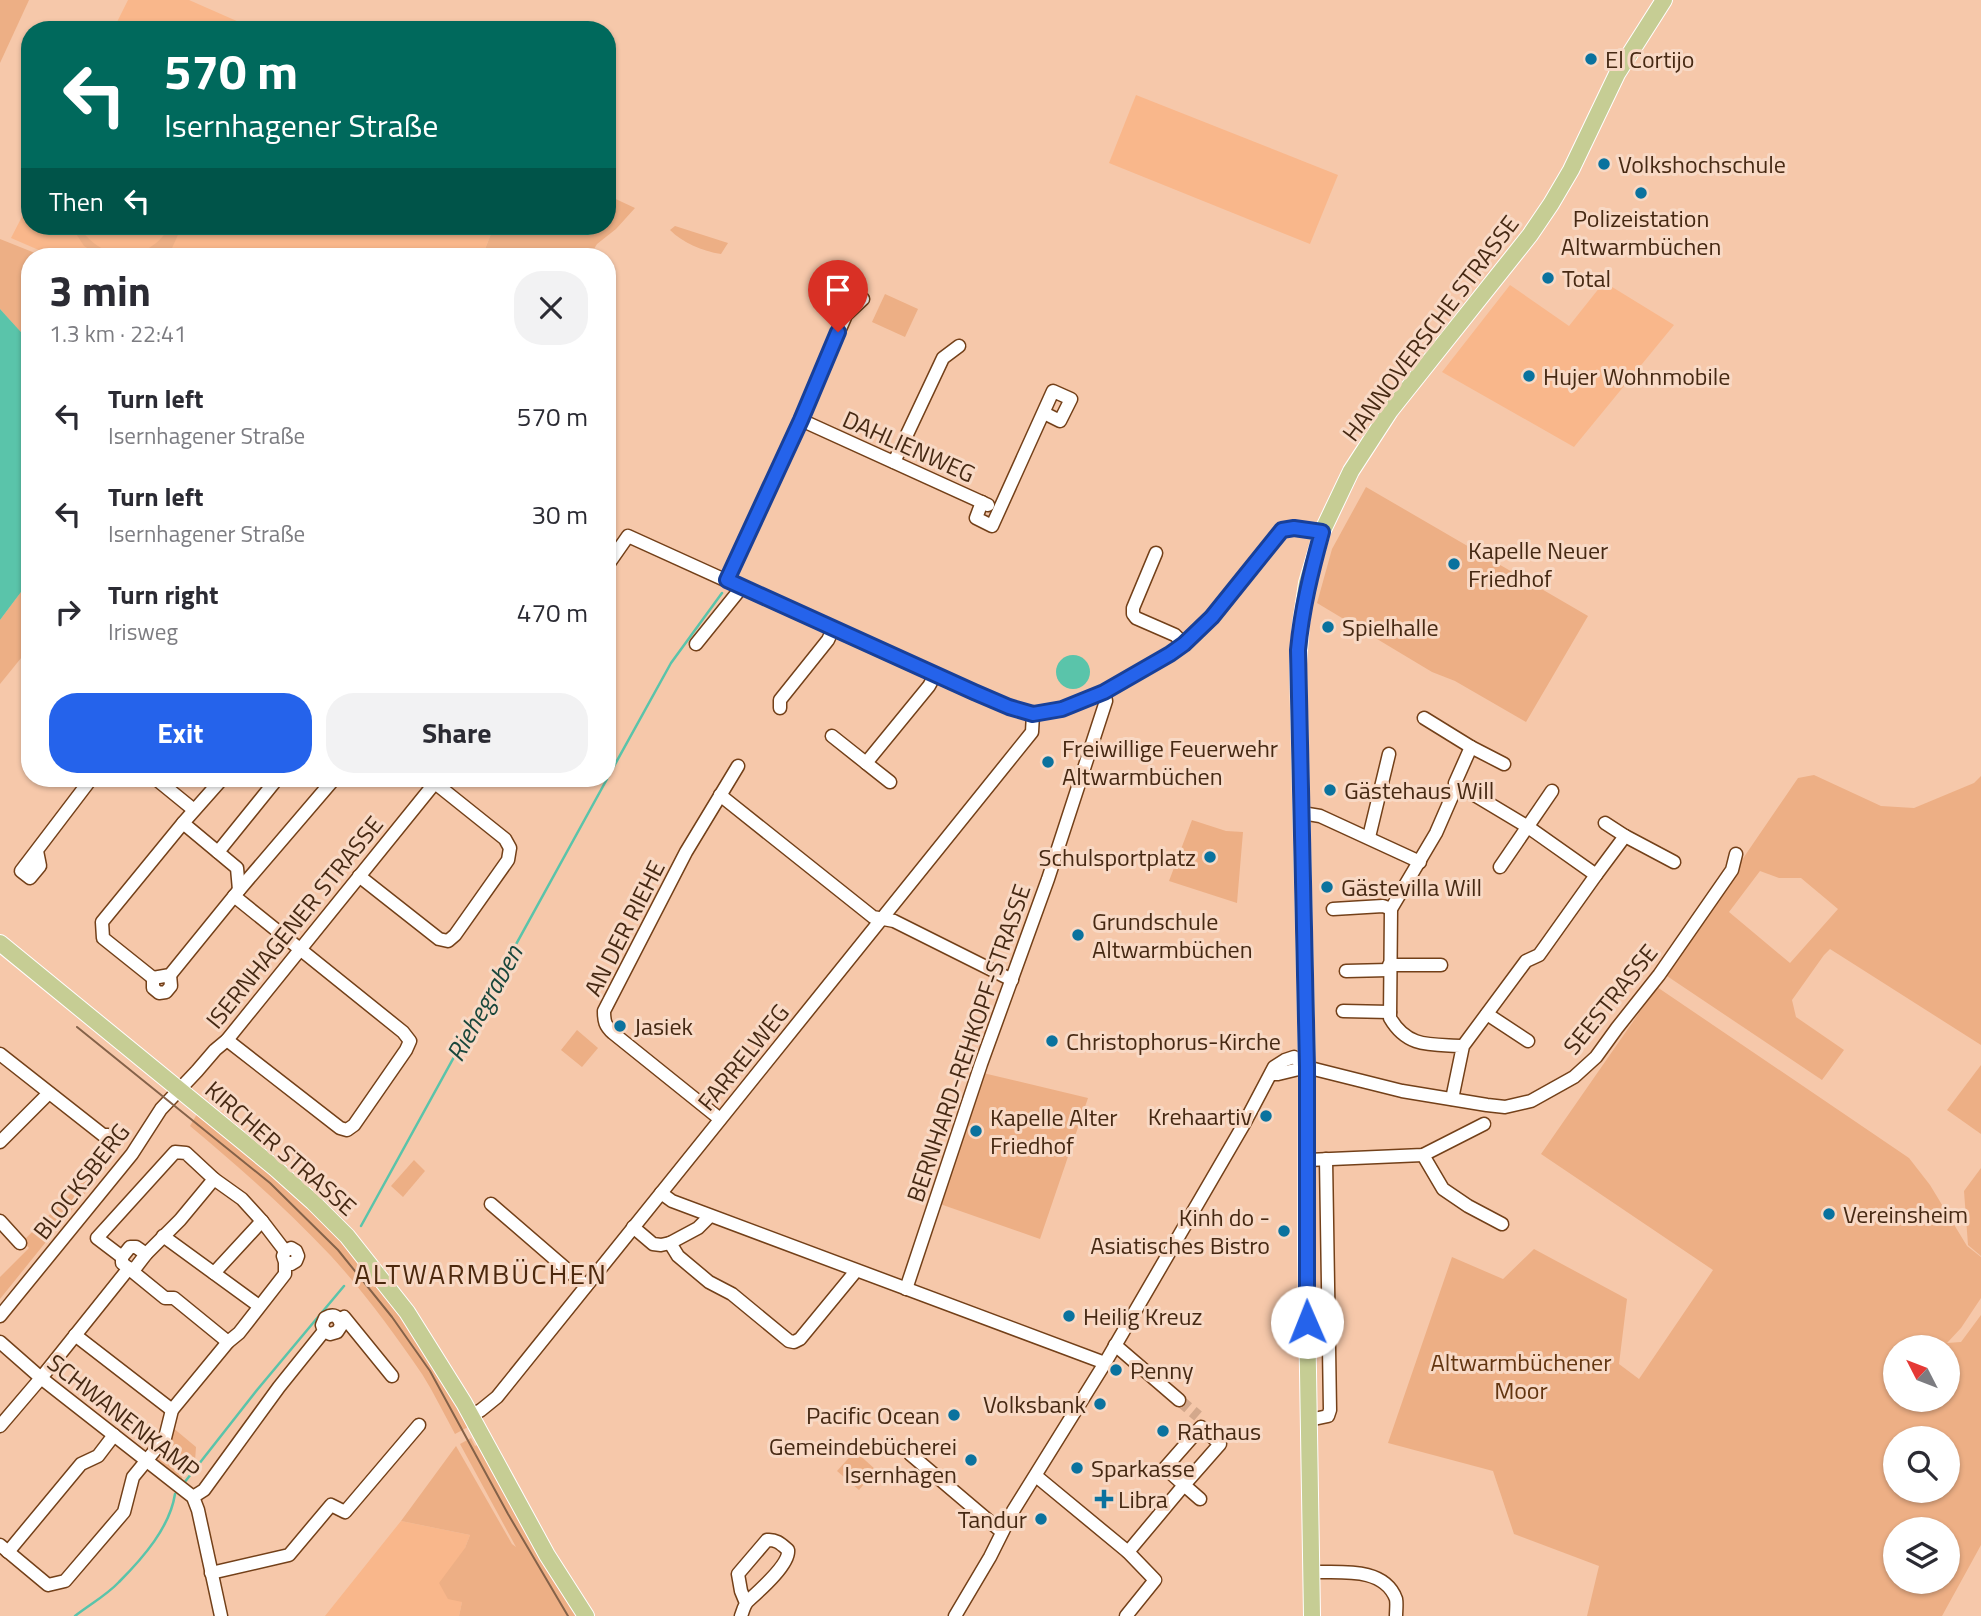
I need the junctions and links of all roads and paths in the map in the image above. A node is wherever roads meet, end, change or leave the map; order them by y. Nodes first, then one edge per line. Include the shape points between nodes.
1 (1664, 0) edge
2 (863, 299) dead end
3 (959, 346) dead end
4 (1044, 413) dead end
5 (801, 420) junction
6 (894, 462) junction
7 (1322, 532) junction
8 (616, 553) edge
9 (1156, 554) dead end
10 (727, 580) junction
11 (742, 587) junction
12 (833, 629) junction
13 (696, 644) dead end
14 (1184, 644) junction
15 (935, 675) junction
16 (1104, 692) junction
17 (780, 708) dead end
18 (1033, 714) junction
19 (1424, 718) dead end
20 (832, 736) dead end
21 (1471, 747) junction
22 (1389, 754) dead end
23 (866, 763) junction
24 (1504, 764) dead end
25 (738, 765) dead end
26 (890, 782) dead end
27 (85, 787) edge
28 (166, 787) edge
29 (215, 787) edge
30 (270, 787) edge
31 (327, 787) edge
32 (429, 787) edge
33 (442, 787) edge
34 (1457, 790) junction
35 (1552, 791) dead end
36 (720, 795) junction
37 (194, 810) junction
38 (1302, 813) junction
39 (1605, 822) dead end
40 (183, 823) junction
41 (1528, 827) junction
42 (1625, 836) junction
43 (1369, 837) junction
44 (37, 851) dead end
45 (218, 852) junction
46 (1736, 854) dead end
47 (1420, 862) junction
48 (1674, 862) dead end
49 (1500, 867) dead end
50 (1596, 875) junction
51 (359, 876) junction
52 (237, 893) junction
53 (1333, 909) dead end
54 (1391, 909) junction
55 (881, 918) junction
56 (0, 943) edge
57 (300, 950) junction
58 (1441, 965) dead end
59 (1389, 967) junction
60 (1346, 971) dead end
61 (1012, 979) junction
62 (1343, 1010) dead end
63 (1390, 1012) junction
64 (1487, 1014) junction
65 (227, 1040) junction
66 (1528, 1041) dead end
67 (1463, 1046) junction
68 (0, 1054) edge
69 (1307, 1067) junction
70 (179, 1090) junction
71 (49, 1093) junction
72 (1452, 1099) junction
73 (720, 1119) junction
74 (1485, 1124) dead end
75 (108, 1135) dead end
76 (0, 1142) edge
77 (1423, 1155) junction
78 (1326, 1159) junction
79 (1308, 1160) junction
80 (214, 1179) junction
81 (661, 1193) junction
82 (491, 1204) dead end
83 (710, 1216) junction
84 (0, 1221) edge
85 (262, 1221) junction
86 (1502, 1224) dead end
87 (633, 1227) junction
88 (163, 1236) junction
89 (20, 1242) dead end
90 (670, 1243) junction
91 (128, 1265) junction
92 (856, 1271) junction
93 (214, 1273) junction
94 (586, 1286) junction
95 (906, 1289) junction
96 (14, 1297) junction
97 (259, 1306) junction
98 (0, 1308) edge
99 (0, 1316) edge
100 (75, 1335) junction
101 (0, 1342) edge
102 (228, 1342) junction
103 (1115, 1345) junction
104 (1105, 1363) junction
105 (392, 1376) dead end
106 (41, 1378) junction
107 (1179, 1400) tunnel mouth
108 (172, 1410) junction
109 (471, 1416) junction
110 (1309, 1420) junction
111 (419, 1425) dead end
112 (0, 1426) edge
113 (114, 1435) junction
114 (909, 1454) dead end
115 (147, 1461) junction
116 (1036, 1476) junction
117 (1184, 1485) junction
118 (193, 1497) junction
119 (1200, 1499) dead end
120 (1002, 1532) junction
121 (4, 1548) edge
122 (1128, 1552) junction
123 (1311, 1572) junction
124 (211, 1573) junction
125 (746, 1602) junction
126 (221, 1616) edge
127 (586, 1616) edge
128 (741, 1616) edge
129 (955, 1616) edge
130 (1126, 1616) edge
131 (1312, 1616) edge
132 (1396, 1616) edge

1 - 7 main road, HANNOVERSCHE STRASSE via 1617,74 1551,204 1390,411 1351,471
2 - 5 street via 846,315
3 - 6 street via 943,358
4 - 6 street, DAHLIENWEG via 1000,510
5 - 6 street, DAHLIENWEG
5 - 10 street
7 - 14 street via 1282,530 1212,617
7 - 38 main road, HANNOVERSCHE STRASSE via 1307,583 1298,650
8 - 10 street via 628,536
9 - 14 street via 1133,614
10 - 11 street
11 - 12 street
11 - 13 street
12 - 15 street
12 - 17 street via 780,700
14 - 16 street
15 - 18 street
15 - 23 street
16 - 18 street via 1062,709
16 - 61 street, BERNHARD-REHKOPF-STRASSE via 1103,711
18 - 55 street, FARRELWEG via 1032,732
19 - 21 street
20 - 23 street
21 - 24 street
21 - 34 street via 1455,783
22 - 43 street
23 - 26 street
25 - 36 street, AN DER RIEHE
27 - 44 street
28 - 37 street
29 - 37 street
30 - 45 street
31 - 52 street
32 - 51 street, ISERNHAGENER STRASSE
33 - 51 street via 510,848 508,860 455,935 448,941 439,940
34 - 41 street via 1463,788
34 - 47 street
35 - 41 street
36 - 55 street via 873,917
36 - 73 street, AN DER RIEHE via 604,1011 604,1020 613,1033
37 - 40 street
38 - 43 street
38 - 69 main road, HANNOVERSCHE STRASSE
39 - 42 street
40 - 45 street
40 - 52 street via 102,922 103,938 153,978 170,975
41 - 49 street
41 - 50 street
42 - 48 street
42 - 50 street
43 - 47 street
45 - 52 street via 237,869
46 - 72 street, SEESTRASSE via 1732,870 1659,975 1596,1057 1574,1077 1531,1101 1504,1107
47 - 54 street
50 - 64 street via 1539,956 1526,961
51 - 57 street, ISERNHAGENER STRASSE
52 - 57 street
53 - 54 street
54 - 59 street
55 - 61 street
55 - 73 street, FARRELWEG
56 - 70 main road, KIRCHER STRASSE
57 - 65 street, ISERNHAGENER STRASSE
57 - 65 street via 410,1041 354,1125 340,1128
58 - 59 street
59 - 60 street
59 - 63 street
61 - 95 street, BERNHARD-REHKOPF-STRASSE
62 - 63 street
63 - 67 street via 1394,1025 1409,1040
64 - 66 street
64 - 67 street
65 - 70 street, ISERNHAGENER STRASSE
67 - 72 street
68 - 71 street
69 - 72 street, SEESTRASSE
69 - 79 main road, HANNOVERSCHE STRASSE
69 - 103 street via 1271,1074
70 - 96 street, BLOCKSBERG
70 - 109 main road, KIRCHER STRASSE via 285,1176 347,1236 407,1312
71 - 75 street
71 - 76 street
73 - 81 street, FARRELWEG
74 - 77 street
77 - 78 street
77 - 86 street via 1443,1189
78 - 79 street
78 - 110 street via 1331,1410 1328,1416
79 - 110 main road, HANNOVERSCHE STRASSE
80 - 85 street
80 - 88 street
80 - 91 street via 186,1153 175,1152 97,1238
81 - 83 street
81 - 87 street, FARRELWEG
82 - 94 street
83 - 90 street
83 - 92 street
84 - 89 street
85 - 93 street
85 - 97 street via 285,1256 285,1274
87 - 90 street via 653,1244
87 - 94 street, FARRELWEG
88 - 91 street
88 - 93 street
90 - 92 street via 678,1256 709,1282 794,1342
91 - 100 street
91 - 102 street via 165,1298 173,1298
92 - 95 street
93 - 97 street
94 - 109 street, FARRELWEG via 496,1397
95 - 104 street
96 - 98 street, BLOCKSBERG
96 - 99 street, BLOCKSBERG
97 - 102 street
100 - 106 street
100 - 108 street
101 - 106 street, SCHWANENKAMP
102 - 108 street
103 - 104 street
103 - 107 street
104 - 116 street
105 - 118 street via 344,1317 340,1319 337,1332 324,1331 204,1490
106 - 112 street
106 - 113 street, SCHWANENKAMP
108 - 115 street via 165,1438
109 - 127 main road, KIRCHER STRASSE
110 - 123 main road, HANNOVERSCHE STRASSE
111 - 124 street via 345,1512 331,1505 289,1555
113 - 115 street, SCHWANENKAMP
113 - 121 street
114 - 120 street
115 - 118 street, SCHWANENKAMP
115 - 121 street via 133,1477 124,1512 65,1581 48,1585
116 - 120 street
116 - 122 street
117 - 117 street via 1220,1444 1200,1421 1165,1468
117 - 119 street
117 - 122 street
118 - 124 street, SCHWANENKAMP
120 - 129 street
122 - 130 street via 1155,1580
123 - 131 main road, HANNOVERSCHE STRASSE
123 - 132 street via 1370,1575 1387,1586 1396,1600
124 - 126 street, SCHWANENKAMP
125 - 125 street via 788,1558 788,1550 772,1539 738,1574
125 - 128 street

